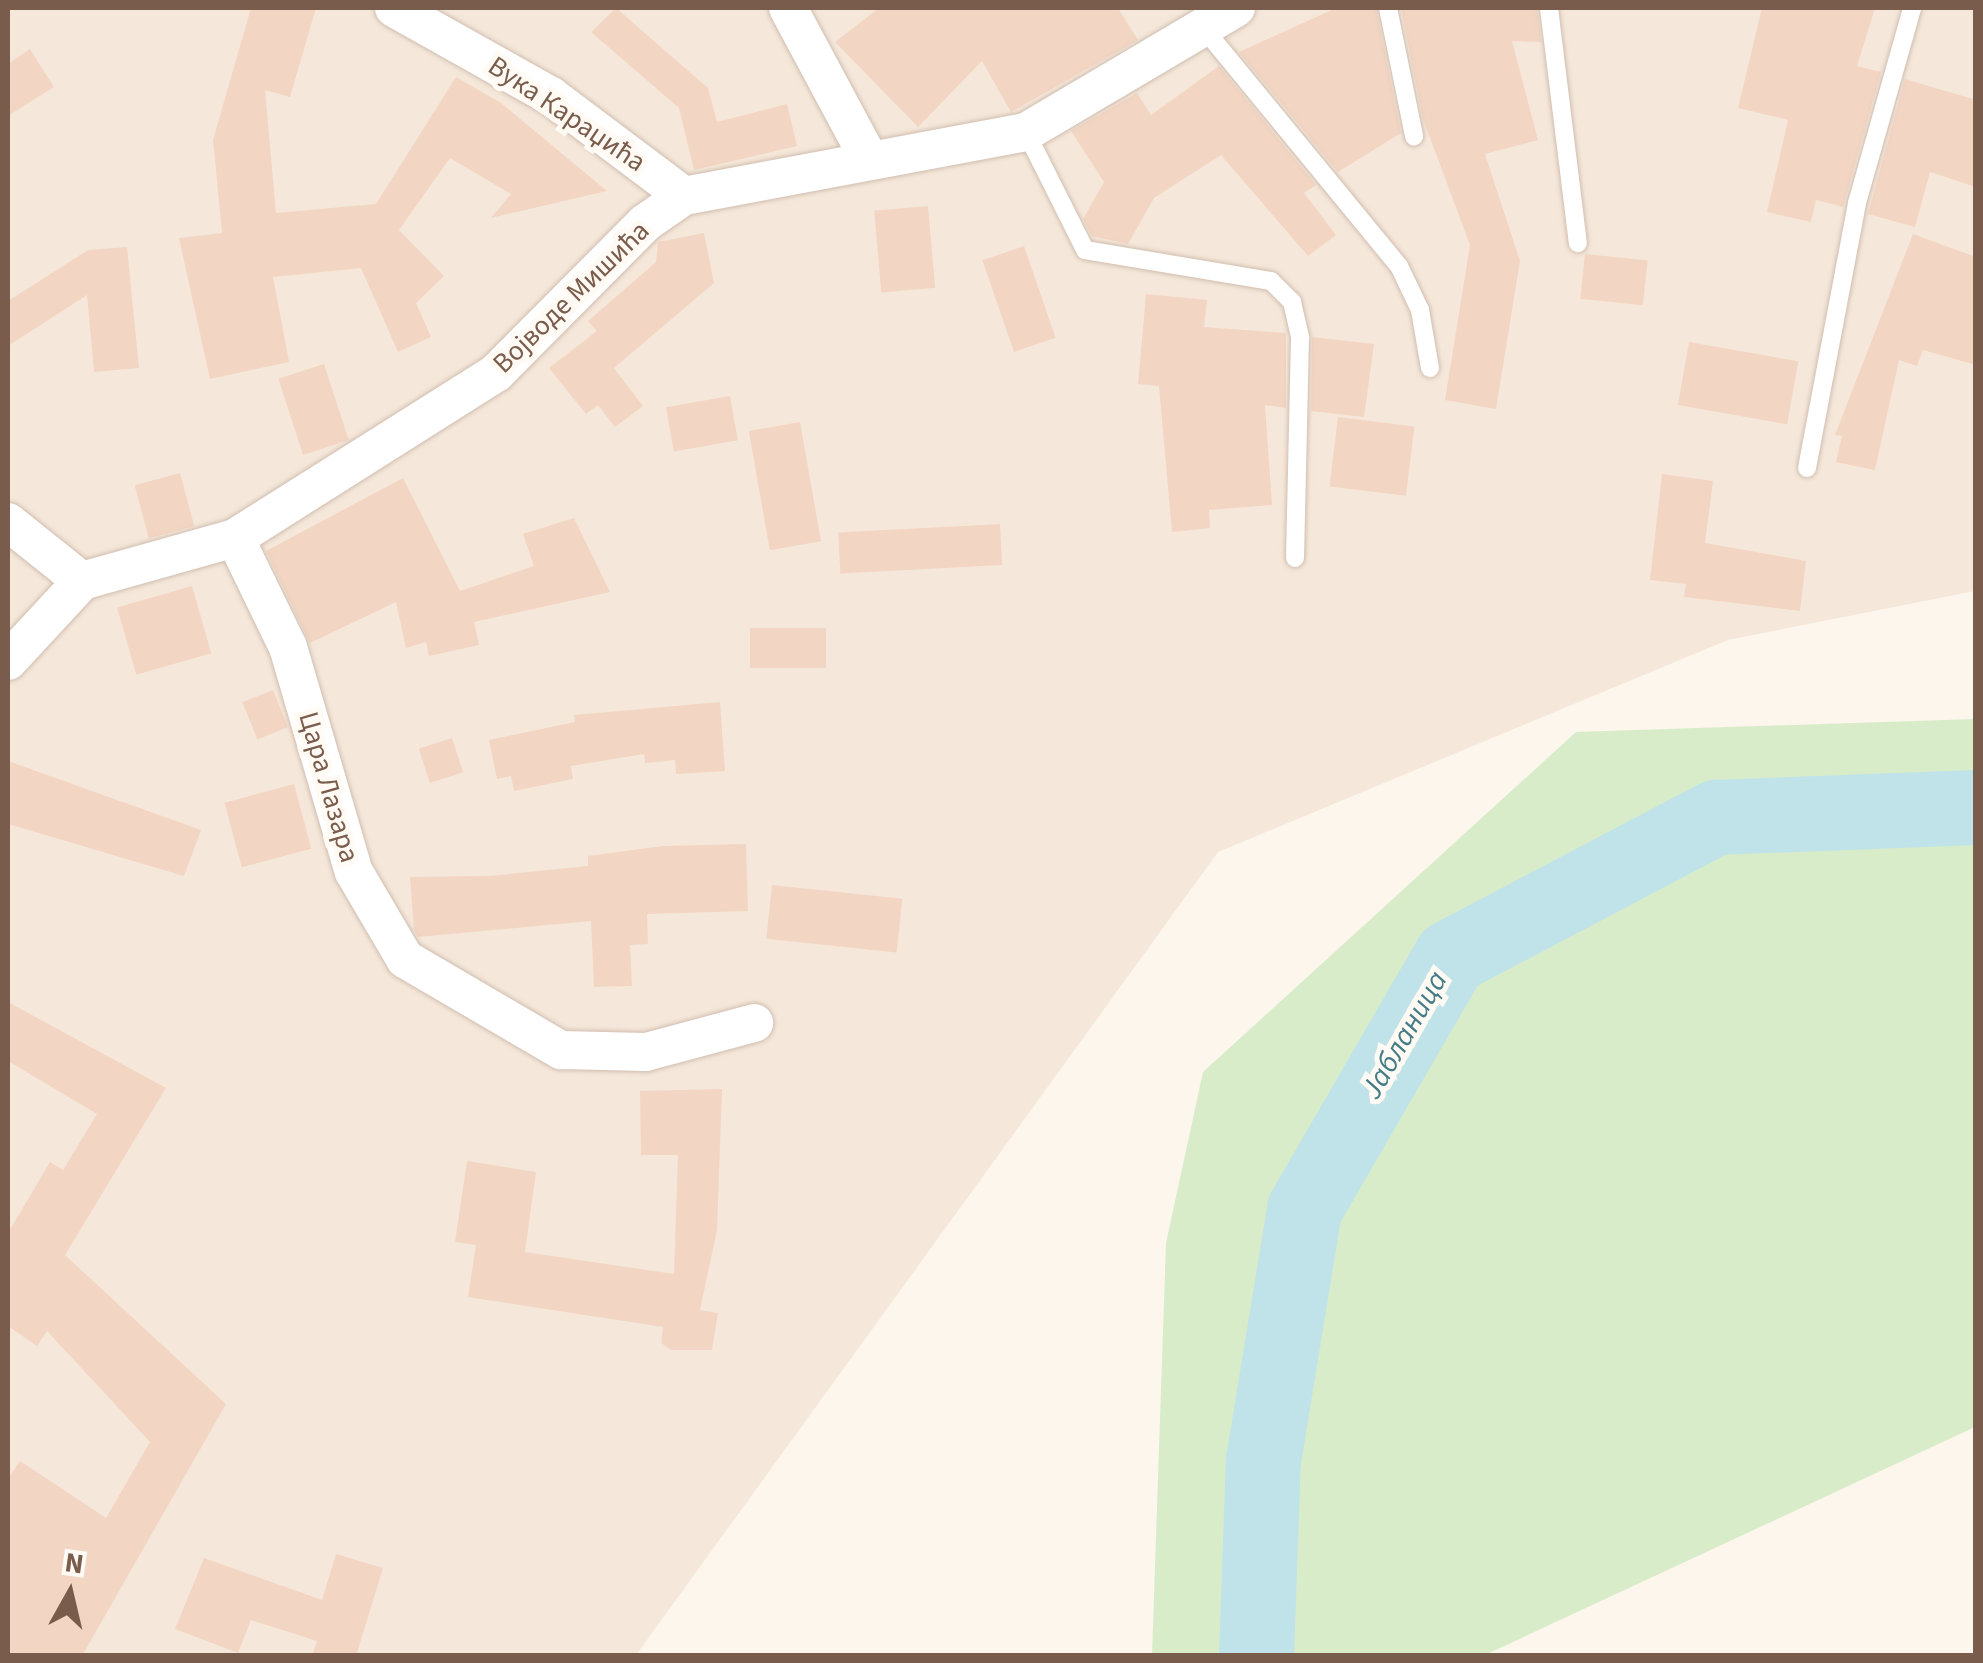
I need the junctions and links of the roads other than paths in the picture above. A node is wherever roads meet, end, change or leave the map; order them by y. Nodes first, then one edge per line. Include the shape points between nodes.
1 (394, 8) edge
2 (788, 8) edge
3 (1236, 8) edge
4 (1388, 8) edge
5 (1549, 8) edge
6 (1912, 8) edge
7 (1205, 30) junction
8 (1026, 132) junction
9 (1414, 136) dead end
10 (869, 158) junction
11 (684, 196) junction
12 (1578, 243) dead end
13 (1430, 368) dead end
14 (1807, 468) dead end
15 (8, 522) edge
16 (235, 538) junction
17 (1295, 558) dead end
18 (82, 581) junction
19 (8, 661) edge
20 (754, 1023) dead end

1 - 11 street, Вука Караџића via 551,96
2 - 10 street
3 - 7 street, Војводе Мишића
4 - 9 lane
5 - 12 lane
6 - 14 lane via 1857,203
7 - 8 street, Војводе Мишића
7 - 13 lane via 1399,266 1420,310
8 - 10 street, Војводе Мишића
8 - 17 lane via 1086,250 1257,278 1292,302 1300,338
10 - 11 street, Војводе Мишића
11 - 16 street, Војводе Мишића via 645,223 496,373
15 - 18 street
16 - 18 street, Војводе Мишића
16 - 20 street, Цара Лазара via 288,647 354,872 405,960 562,1050 646,1052
18 - 19 street

